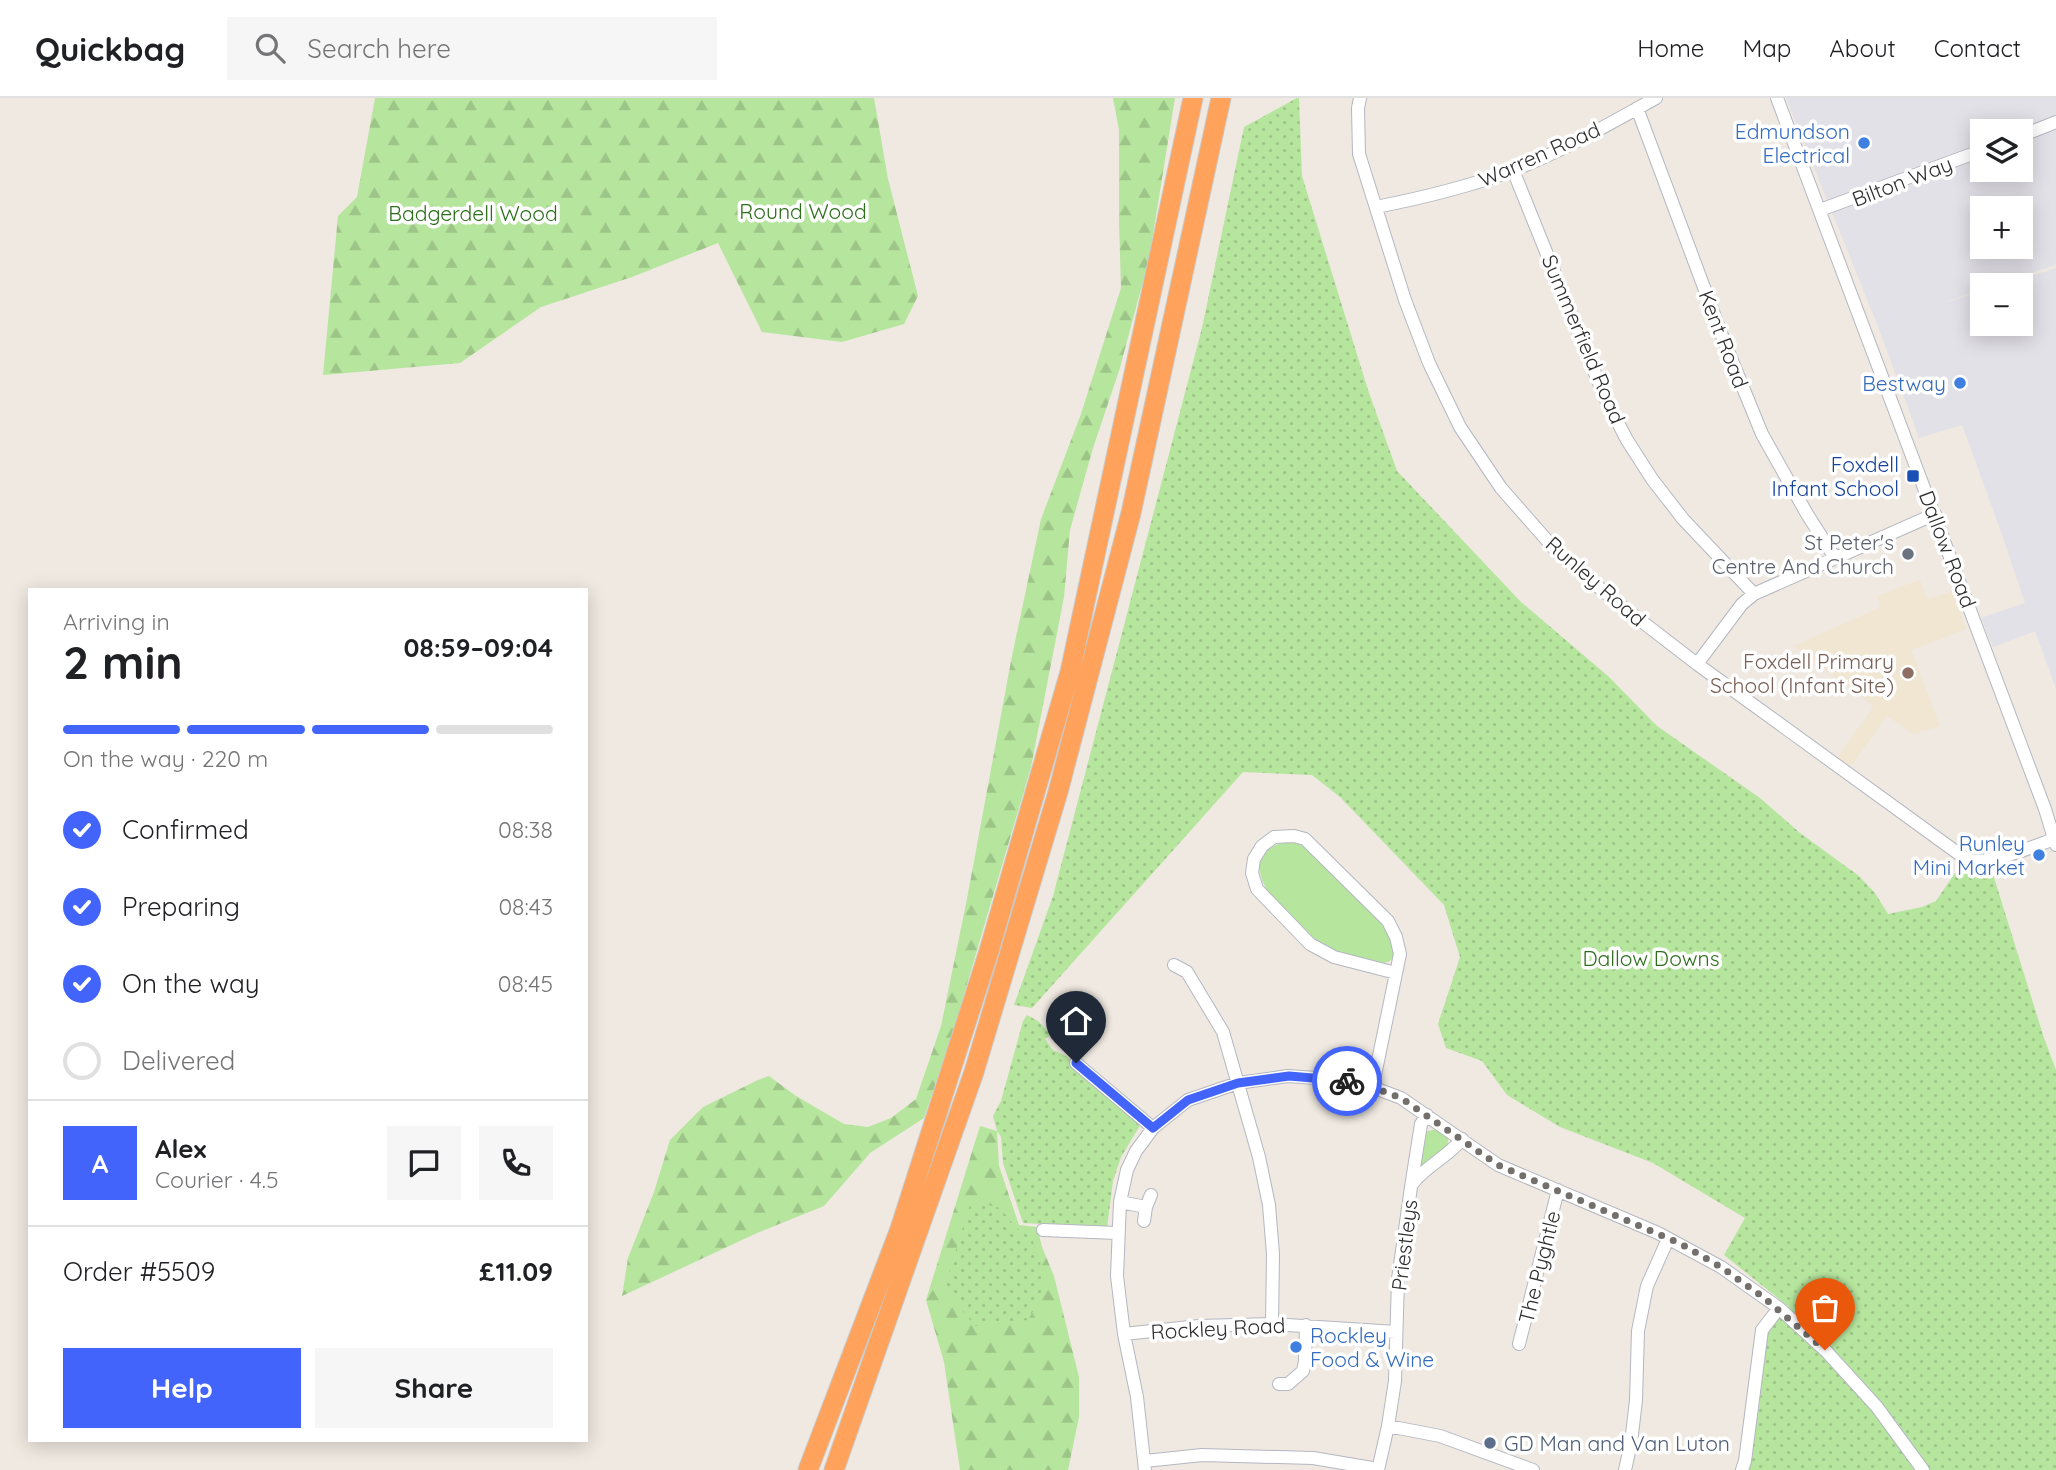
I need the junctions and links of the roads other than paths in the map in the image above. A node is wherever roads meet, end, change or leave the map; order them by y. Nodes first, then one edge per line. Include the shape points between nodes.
1 (1193, 98) edge
2 (1221, 98) edge
3 (1360, 98) edge
4 (1656, 98) edge
5 (1777, 98) edge
6 (1637, 108) junction
7 (2056, 122) edge
8 (2033, 131) edge
9 (1970, 155) edge
10 (1513, 170) junction
11 (1376, 208) junction
12 (1820, 210) junction
13 (1935, 514) junction
14 (1835, 558) junction
15 (1754, 594) junction
16 (1697, 664) junction
17 (2055, 842) edge
18 (1174, 965) dead end
19 (1396, 973) junction
20 (1076, 1063) dead end
21 (1238, 1083) junction
22 (1372, 1087) junction
23 (1427, 1115) junction
24 (1153, 1128) junction
25 (1462, 1139) junction
26 (1411, 1186) junction
27 (1558, 1190) junction
28 (1120, 1202) junction
29 (1144, 1221) dead end
30 (1043, 1230) dead end
31 (1117, 1233) junction
32 (1668, 1239) junction
33 (1779, 1308) junction
34 (1272, 1324) junction
35 (1306, 1325) junction
36 (1396, 1332) junction
37 (1124, 1334) junction
38 (1520, 1343) dead end
39 (1279, 1384) dead end
40 (1388, 1426) junction
41 (1247, 1455) junction
42 (1145, 1466) edge
43 (1512, 1466) edge
44 (807, 1470) edge
45 (834, 1470) edge
46 (1247, 1470) edge
47 (1378, 1470) edge
48 (1533, 1470) edge
49 (1625, 1470) edge
50 (1742, 1470) edge
51 (1923, 1470) edge

1 - 44 highway via 1070,672 989,951 900,1228
2 - 45 highway via 1131,513 1058,792 974,1072
3 - 11 street, Runley Road via 1360,154
4 - 6 street, Warren Road
5 - 12 street, Dallow Road
6 - 10 street, Warren Road
6 - 14 street, Kent Road via 1762,434
7 - 8 street
9 - 12 street, Bilton Way
10 - 11 street, Warren Road
10 - 15 street, Summerfield Road via 1605,398 1628,440 1683,519
11 - 16 street, Runley Road via 1429,363 1460,427 1500,488 1559,554
12 - 13 street, Dallow Road
13 - 14 street
13 - 17 street, Dallow Road
14 - 15 street
15 - 16 street
16 - 17 street, Runley Road via 1966,859 1987,860
18 - 21 street via 1187,972 1223,1032
19 - 19 street via 1400,954 1388,921 1305,839 1274,837 1262,846 1254,859 1256,888 1310,944 1334,957
19 - 22 street
20 - 24 street
21 - 22 street via 1289,1076
21 - 24 street via 1188,1100
21 - 34 street via 1269,1205
22 - 23 street
23 - 25 street
23 - 26 street, Priestleys via 1421,1124
24 - 28 street via 1127,1170
25 - 26 street, Priestleys via 1422,1171
25 - 27 street via 1498,1165
26 - 36 street, Priestleys
27 - 32 street
27 - 38 street, The Pyghtle
28 - 29 street via 1148,1201
28 - 31 street
30 - 31 street
31 - 37 street via 1116,1276
32 - 33 street via 1721,1267
32 - 49 street via 1647,1286 1638,1331 1636,1400
33 - 50 street via 1762,1330
33 - 51 street via 1877,1407
34 - 35 street, Rockley Road
34 - 37 street, Rockley Road
35 - 36 street, Rockley Road
35 - 39 street via 1303,1371 1288,1384
36 - 40 street, Priestleys
37 - 42 street
40 - 43 street via 1440,1436
40 - 47 street, Priestleys
41 - 42 street via 1202,1455
41 - 46 street
41 - 47 street via 1313,1458
43 - 48 street

